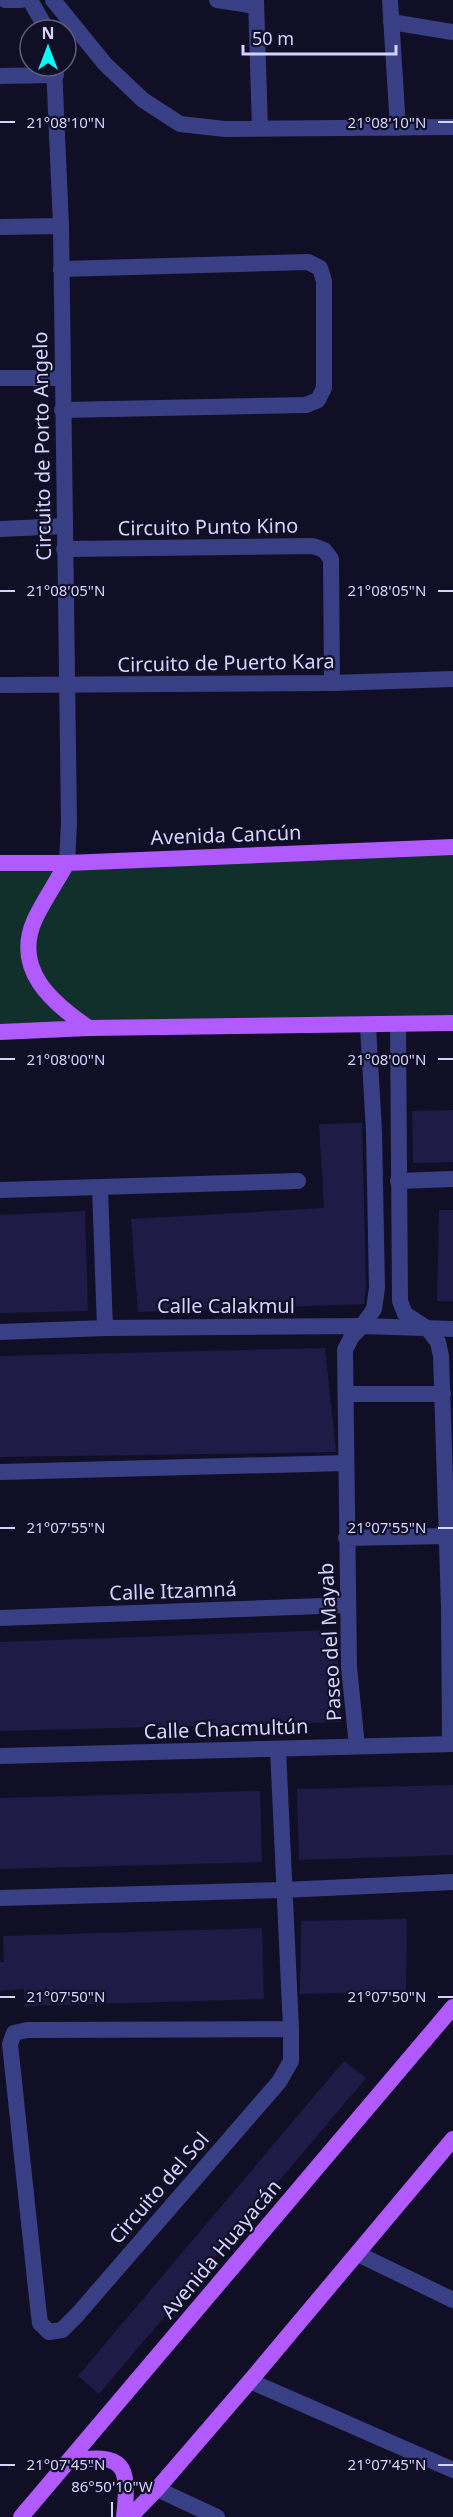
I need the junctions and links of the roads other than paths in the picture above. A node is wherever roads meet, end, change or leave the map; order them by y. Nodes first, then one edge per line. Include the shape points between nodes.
1 (5, 0) edge
2 (21, 0) edge
3 (30, 0) edge
4 (52, 0) edge
5 (217, 0) edge
6 (390, 0) edge
7 (256, 3) edge
8 (40, 18) edge
9 (391, 22) junction
10 (453, 32) edge
11 (18, 74) edge
12 (0, 76) edge
13 (55, 78) edge
14 (453, 127) edge
15 (260, 128) junction
16 (398, 128) junction
17 (60, 226) junction
18 (0, 227) edge
19 (61, 269) junction
20 (0, 378) edge
21 (62, 378) junction
22 (62, 410) junction
23 (64, 526) junction
24 (0, 529) edge
25 (64, 549) junction
26 (453, 679) edge
27 (332, 683) junction
28 (0, 685) edge
29 (66, 686) junction
30 (453, 847) edge
31 (68, 862) junction
32 (0, 863) edge
33 (453, 1023) edge
34 (398, 1025) junction
35 (368, 1026) junction
36 (89, 1028) junction
37 (0, 1032) edge
38 (453, 1179) edge
39 (298, 1181) dead end
40 (398, 1181) junction
41 (100, 1188) junction
42 (0, 1190) edge
43 (363, 1326) junction
44 (105, 1328) junction
45 (428, 1329) junction
46 (453, 1329) edge
47 (0, 1332) edge
48 (346, 1394) junction
49 (443, 1394) junction
50 (346, 1463) junction
51 (449, 1463) edge
52 (0, 1472) edge
53 (447, 1536) junction
54 (346, 1538) junction
55 (348, 1605) junction
56 (451, 1607) edge
57 (0, 1618) edge
58 (451, 1744) edge
59 (357, 1746) junction
60 (278, 1749) junction
61 (0, 1756) edge
62 (453, 1882) edge
63 (284, 1890) junction
64 (0, 1898) edge
65 (453, 2007) edge
66 (291, 2029) junction
67 (453, 2139) edge
68 (358, 2254) junction
69 (453, 2300) edge
70 (250, 2381) junction
71 (69, 2461) junction
72 (453, 2470) edge
73 (157, 2489) junction
74 (21, 2517) edge
75 (124, 2517) edge
76 (130, 2517) edge
77 (217, 2517) edge

1 - 2 street
3 - 8 street
4 - 15 street via 105,64 143,100 180,124
5 - 7 street
6 - 9 street
7 - 15 street
9 - 10 street
9 - 16 street
11 - 12 street
13 - 17 street, Circuito de Porto Angelo
14 - 16 street
15 - 16 street
17 - 18 street
17 - 19 street, Circuito de Porto Angelo
19 - 21 street, Circuito de Porto Angelo
19 - 22 street via 308,262 320,268 324,281 324,388 318,400 306,405
20 - 21 street
21 - 22 street, Circuito de Porto Angelo
22 - 23 street, Circuito de Porto Angelo
23 - 24 street
23 - 25 street, Circuito de Porto Angelo
25 - 27 street, Circuito Punto Kino via 313,546 324,550 332,559
25 - 29 street, Circuito de Porto Angelo
26 - 27 street, Circuito de Puerto Kara
27 - 29 street, Circuito de Puerto Kara
28 - 29 street, Circuito de Puerto Kara
29 - 31 street, Circuito de Porto Angelo
30 - 31 main road, Avenida Cancún
31 - 32 main road, Avenida Cancún
31 - 36 main road via 34,920 28,945 38,982 46,993
33 - 34 main road
34 - 35 main road
34 - 40 street
35 - 36 main road
35 - 43 street, Paseo del Mayab via 377,1288 374,1309
36 - 37 main road
38 - 40 street
39 - 41 street
40 - 45 street via 400,1301 405,1314
41 - 42 street
41 - 44 street
43 - 44 street, Calle Calakmul
43 - 45 street, Calle Calakmul
43 - 48 street, Paseo del Mayab via 345,1350
44 - 47 street, Calle Calakmul
45 - 46 street, Calle Calakmul
45 - 49 street via 438,1342
48 - 49 street
48 - 50 street, Paseo del Mayab
49 - 51 street
50 - 52 street
50 - 54 street, Paseo del Mayab
51 - 53 street
53 - 54 street
53 - 56 street
54 - 55 street, Paseo del Mayab
55 - 57 street, Calle Itzamná
55 - 59 street, Paseo del Mayab
56 - 58 street
58 - 59 street, Calle Chacmultún
59 - 60 street, Calle Chacmultún
60 - 61 street, Calle Chacmultún
60 - 63 street
62 - 63 street
63 - 64 street
63 - 66 street
65 - 71 main road, Avenida Huayacán
66 - 66 street, Circuito del Sol via 14,2033 10,2044 38,2307 40,2323 49,2332 62,2331 279,2082 291,2061
67 - 68 main road
68 - 69 street
68 - 70 main road
70 - 72 street
70 - 73 main road
71 - 74 main road, Avenida Huayacán
71 - 75 main road via 96,2457 118,2463 126,2479
73 - 76 main road
73 - 77 street

